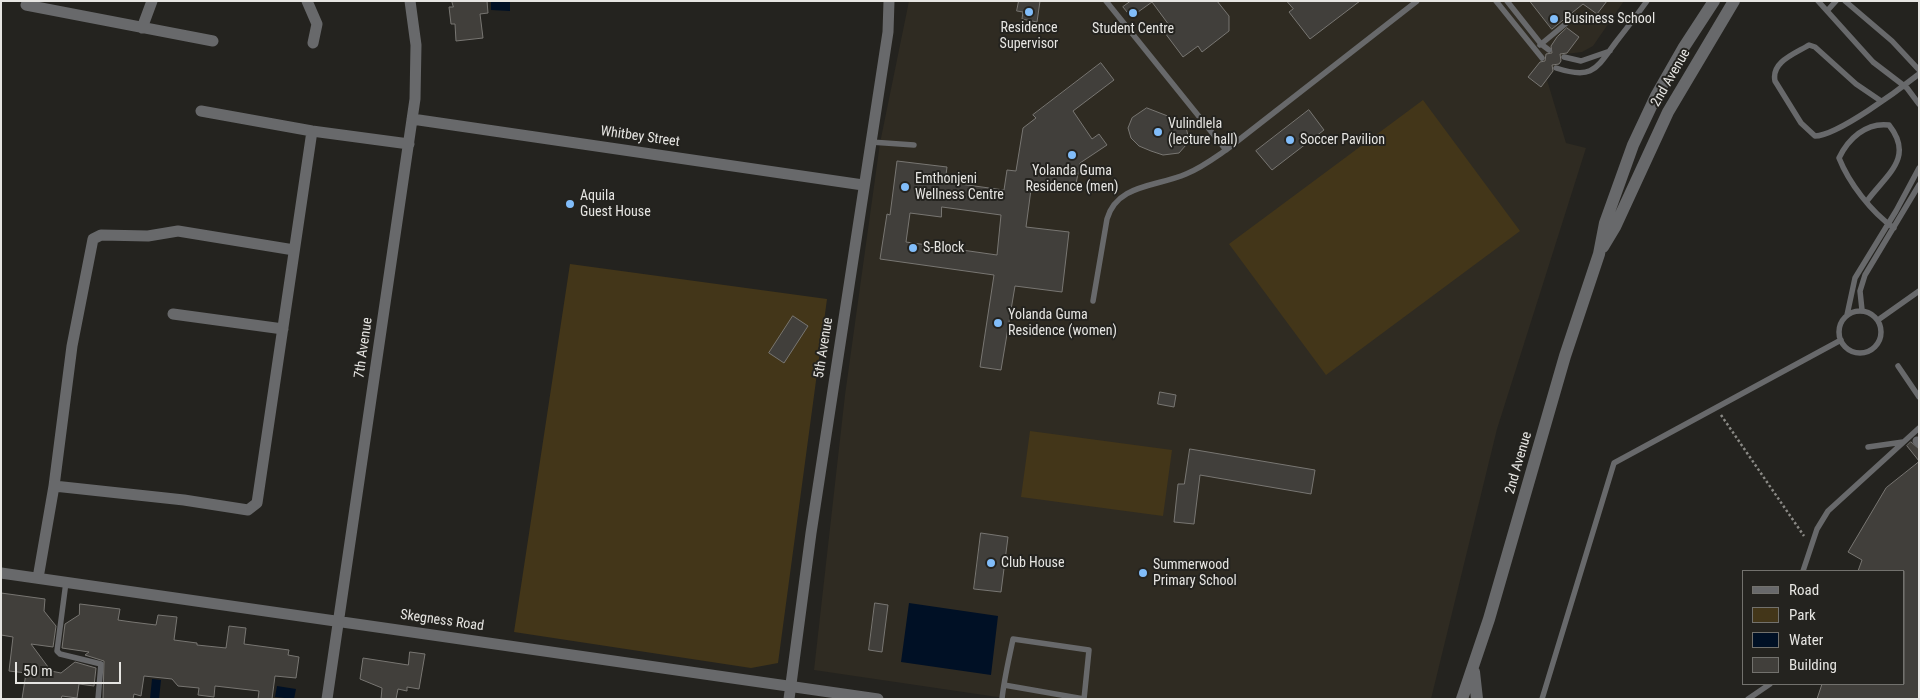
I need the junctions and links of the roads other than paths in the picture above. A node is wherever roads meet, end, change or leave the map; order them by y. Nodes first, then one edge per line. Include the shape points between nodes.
1 (152, 1) edge
2 (307, 1) edge
3 (410, 1) edge
4 (889, 1) edge
5 (1106, 1) edge
6 (1417, 1) edge
7 (1496, 1) edge
8 (1507, 1) edge
9 (1648, 1) edge
10 (1714, 1) edge
11 (1736, 1) edge
12 (1818, 1) edge
13 (1836, 1) edge
14 (1846, 1) edge
15 (26, 5) dead end
16 (1827, 11) junction
17 (1575, 16) dead end
18 (142, 28) junction
19 (212, 41) dead end
20 (314, 43) dead end
21 (1541, 44) junction
22 (1534, 49) junction
23 (1549, 50) dead end
24 (1610, 51) junction
25 (1564, 57) dead end
26 (1542, 58) dead end
27 (1556, 68) dead end
28 (1919, 70) edge
29 (1919, 74) edge
30 (1904, 86) junction
31 (1881, 101) junction
32 (1919, 104) edge
33 (201, 111) dead end
34 (412, 119) junction
35 (1644, 121) junction
36 (1660, 127) junction
37 (312, 131) junction
38 (871, 142) junction
39 (409, 144) junction
40 (914, 145) dead end
41 (1226, 150) junction
42 (1919, 168) edge
43 (863, 185) junction
44 (1919, 185) edge
45 (1867, 201) junction
46 (1888, 224) junction
47 (1894, 228) junction
48 (294, 250) junction
49 (1599, 254) junction
50 (1919, 291) edge
51 (1094, 301) dead end
52 (1862, 310) junction
53 (173, 314) dead end
54 (1847, 315) junction
55 (1878, 320) junction
56 (283, 329) junction
57 (1841, 340) junction
58 (1898, 366) dead end
59 (1919, 396) edge
60 (1919, 428) edge
61 (1903, 442) junction
62 (1868, 447) dead end
63 (54, 486) junction
64 (1803, 570) edge
65 (1, 573) edge
66 (38, 578) junction
67 (66, 582) junction
68 (338, 622) junction
69 (1474, 667) junction
70 (1469, 682) junction
71 (1004, 685) junction
72 (1769, 685) edge
73 (792, 686) junction
74 (98, 699) edge
75 (327, 699) edge
76 (789, 699) edge
77 (878, 699) edge
78 (1002, 699) edge
79 (1084, 699) edge
80 (1462, 699) edge
81 (1467, 699) edge
82 (1477, 699) edge
83 (1542, 699) edge
84 (1748, 699) edge

1 - 18 street
2 - 20 street via 317,24
3 - 34 street, 7th Avenue via 417,69
4 - 38 street, 5th Avenue via 888,32
5 - 41 lane
6 - 41 lane
7 - 22 lane
8 - 21 lane
9 - 24 lane
10 - 35 street, 2nd Avenue via 1679,54
11 - 36 street, 2nd Avenue
12 - 16 lane
13 - 16 lane
14 - 28 lane via 1892,41
15 - 18 street
16 - 30 lane via 1874,62
17 - 21 lane
18 - 19 street
21 - 22 lane
21 - 23 lane
22 - 26 lane
24 - 25 lane via 1581,61
24 - 27 lane via 1605,60 1586,72 1573,73
29 - 30 lane
30 - 31 lane
30 - 32 lane
31 - 31 lane via 1832,132 1816,136 1801,123 1775,82 1774,74 1785,59 1809,46 1815,47 1856,84
33 - 37 street
34 - 39 street, 7th Avenue
34 - 43 street, Whitbey Street
35 - 36 street
35 - 49 street, 2nd Avenue via 1605,223
36 - 49 street, 2nd Avenue via 1615,227
37 - 39 street
37 - 48 street
38 - 40 lane
38 - 43 street, 5th Avenue
39 - 68 street, 7th Avenue
41 - 51 lane via 1185,175 1126,194 1115,201 1107,220
42 - 46 lane
43 - 73 street, 5th Avenue via 811,533
44 - 47 lane
45 - 45 lane via 1838,158 1865,129 1878,124 1888,126 1897,136 1899,156 1896,166
45 - 46 lane
46 - 47 lane
46 - 54 lane via 1855,278
47 - 52 lane via 1862,283 1859,300
48 - 56 street
48 - 63 street via 178,231 148,236 101,235 93,239 72,346
49 - 69 street, 2nd Avenue via 1565,356
50 - 55 lane
52 - 54 lane
52 - 55 lane
53 - 56 street
54 - 57 lane via 1839,329
55 - 57 lane via 1880,337 1870,350 1853,352
56 - 63 street via 259,496 252,509
57 - 83 lane via 1614,463
58 - 59 lane
60 - 61 lane
61 - 62 lane
61 - 64 lane via 1828,511 1811,545
63 - 66 street
65 - 66 street, Skegness Road
66 - 67 street, Skegness Road
67 - 68 street, Skegness Road
67 - 74 lane via 57,651 101,664
68 - 73 street, Skegness Road
68 - 75 street, 7th Avenue
69 - 70 street, 2nd Avenue
69 - 82 street
70 - 80 street, 2nd Avenue
70 - 81 street, 2nd Avenue
71 - 78 lane
71 - 79 lane
71 - 79 lane via 1013,638 1089,650
72 - 84 lane
73 - 76 street, 5th Avenue
73 - 77 street, Skegness Road

